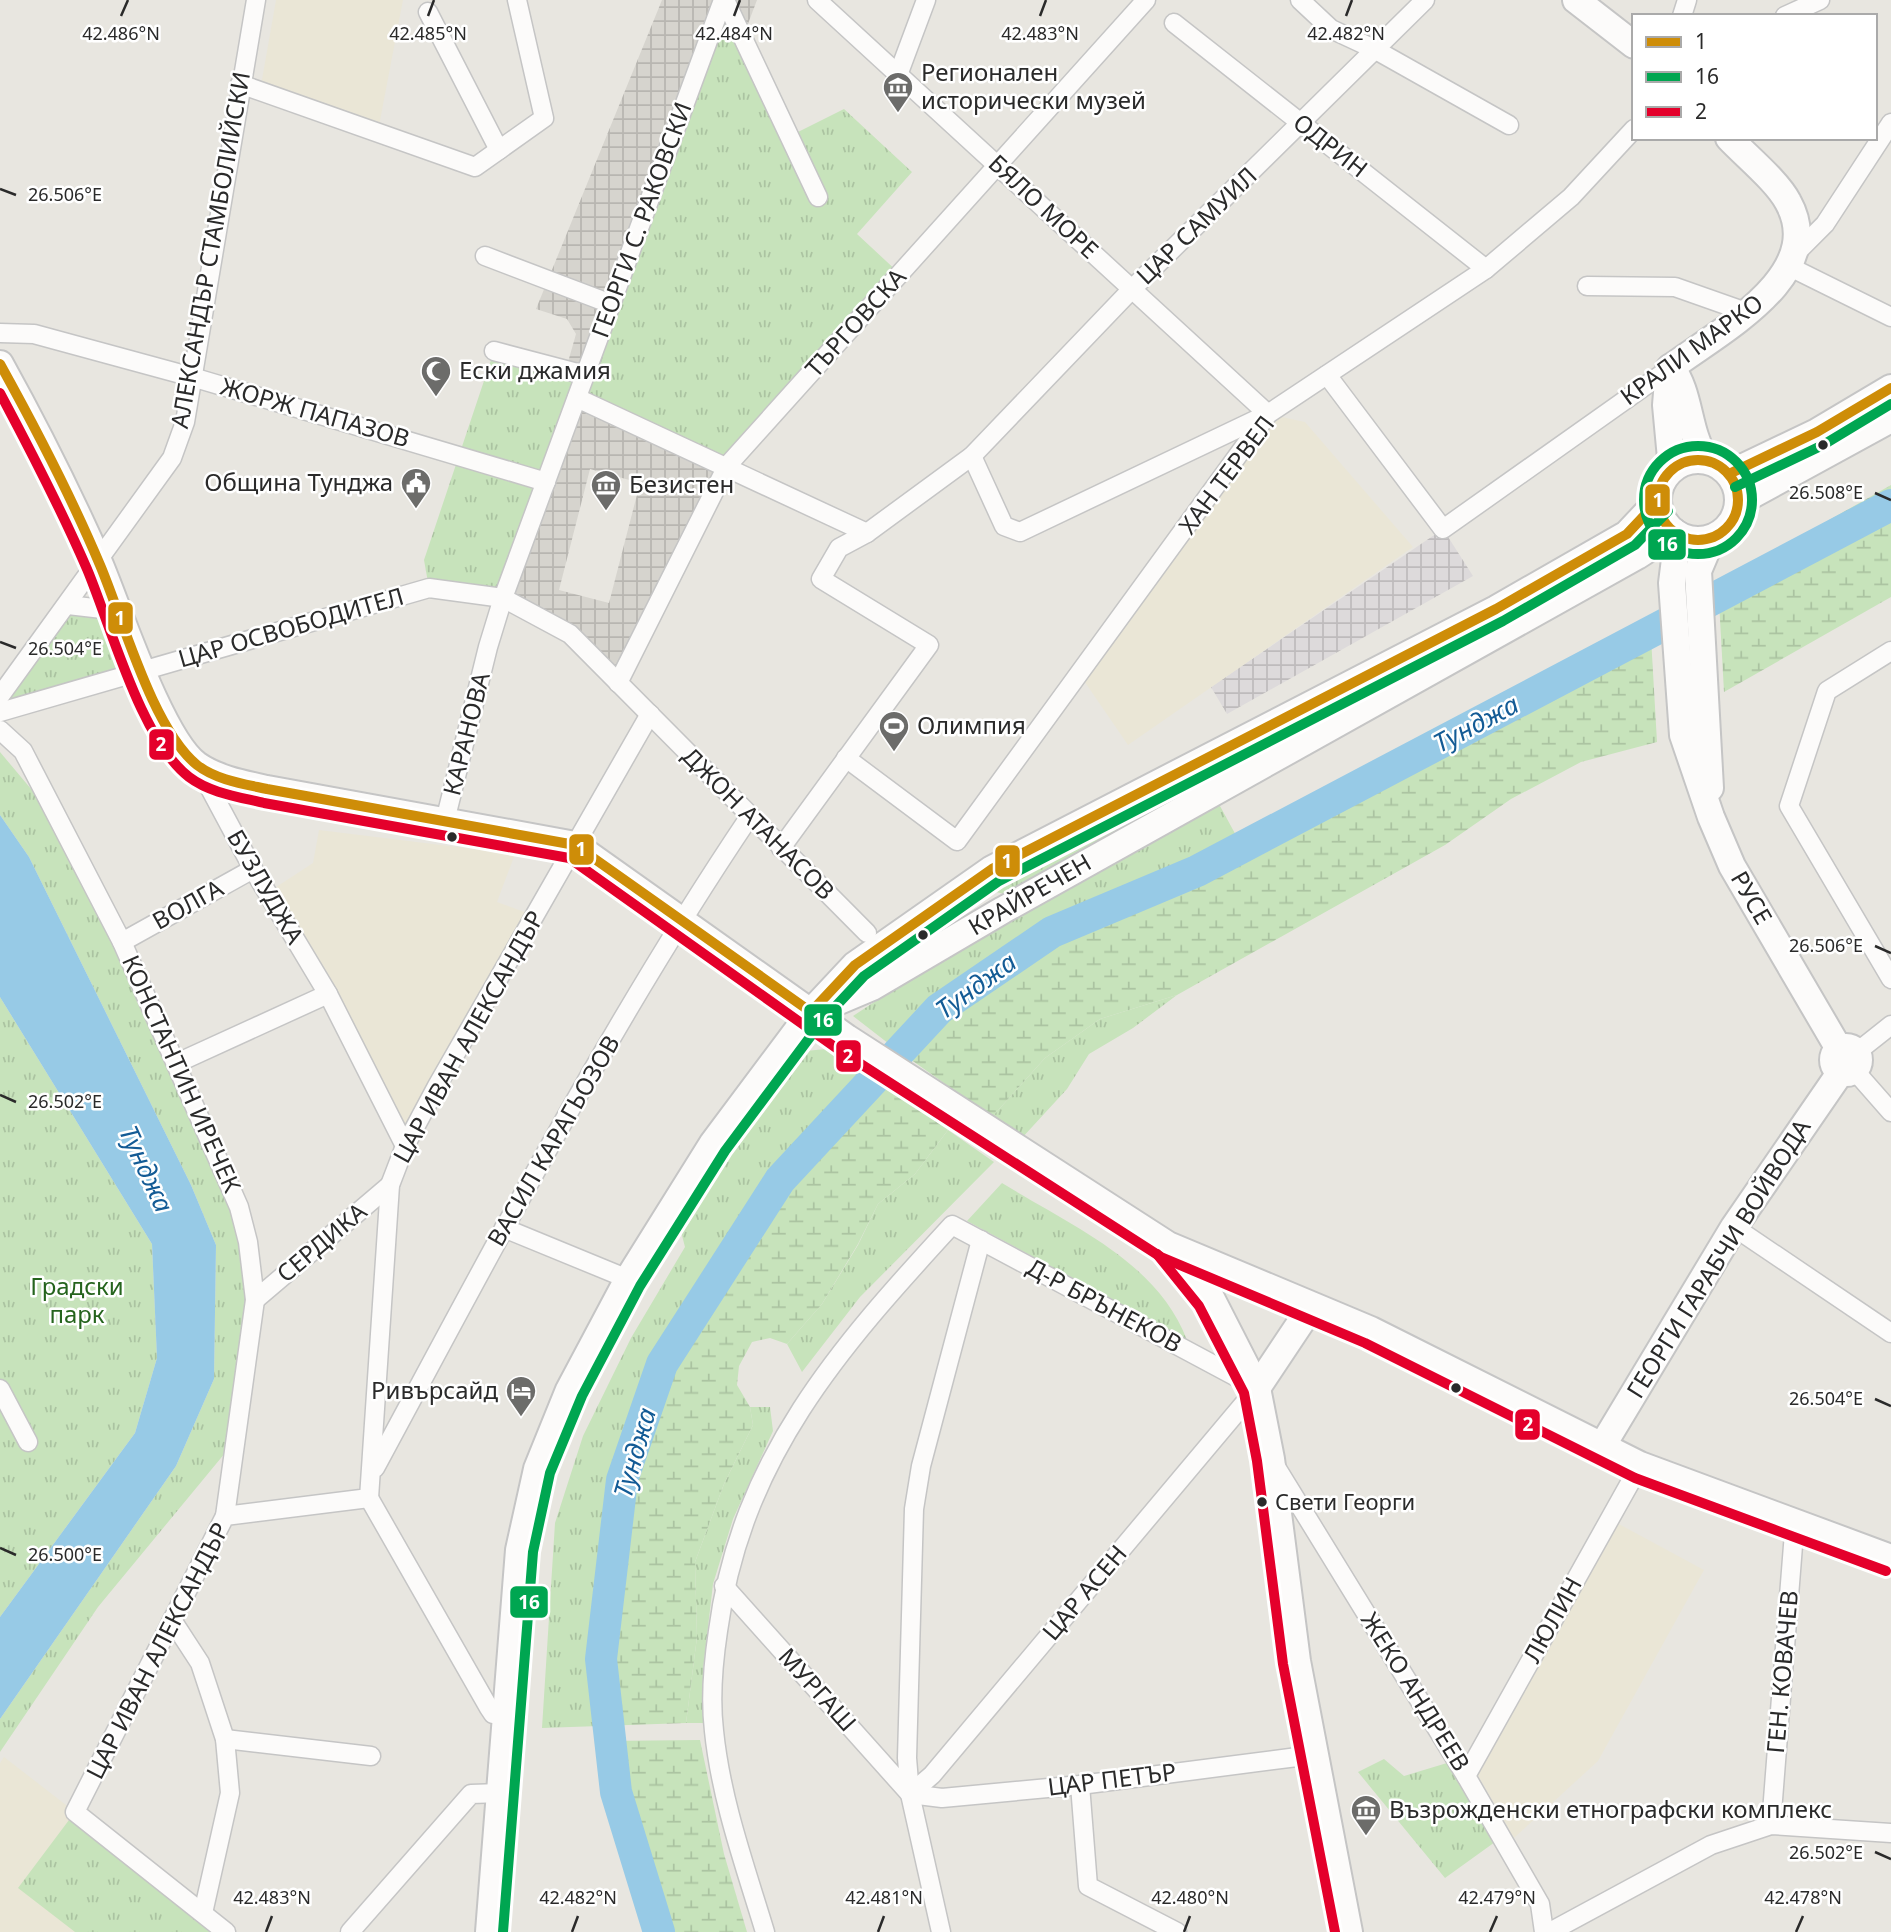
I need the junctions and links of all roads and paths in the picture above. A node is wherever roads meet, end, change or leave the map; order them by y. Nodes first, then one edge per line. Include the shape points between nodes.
1 (256, 0) edge
2 (517, 0) edge
3 (724, 0) edge
4 (817, 0) edge
5 (926, 0) edge
6 (1146, 0) edge
7 (1300, 0) edge
8 (1425, 0) edge
9 (1576, 0) edge
10 (1820, 0) edge
11 (428, 12) dead end
12 (1789, 14) edge
13 (1174, 23) dead end
14 (1632, 43) edge
15 (1374, 49) junction
16 (898, 75) junction
17 (240, 83) junction
18 (1891, 123) edge
19 (1301, 124) junction
20 (1509, 125) dead end
21 (1632, 131) edge
22 (1731, 140) edge
23 (499, 150) junction
24 (997, 166) junction
25 (818, 197) dead end
26 (485, 256) dead end
27 (1791, 260) junction
28 (1486, 269) junction
29 (1587, 286) dead end
30 (1132, 289) junction
31 (611, 304) junction
32 (1746, 312) junction
33 (1891, 317) edge
34 (0, 333) edge
35 (1718, 334) junction
36 (494, 351) dead end
37 (0, 364) edge
38 (1670, 368) junction
39 (586, 374) junction
40 (1327, 375) junction
41 (192, 377) junction
42 (1891, 388) edge
43 (577, 398) junction
44 (1268, 414) junction
45 (1891, 419) edge
46 (1691, 428) junction
47 (972, 456) junction
48 (1706, 460) junction
49 (727, 466) junction
50 (1672, 469) junction
51 (1729, 474) junction
52 (546, 482) junction
53 (1658, 501) junction
54 (1738, 502) junction
55 (867, 533) junction
56 (1676, 533) junction
57 (1712, 538) junction
58 (98, 561) junction
59 (1623, 564) junction
60 (1672, 581) junction
61 (503, 598) junction
62 (68, 606) junction
63 (120, 611) junction
64 (1891, 650) edge
65 (142, 671) junction
66 (618, 683) junction
67 (0, 696) edge
68 (0, 712) edge
69 (650, 714) junction
70 (0, 730) edge
71 (1696, 730) junction
72 (846, 758) junction
73 (197, 766) junction
74 (750, 816) junction
75 (445, 821) junction
76 (575, 845) junction
77 (781, 848) junction
78 (253, 869) junction
79 (680, 920) junction
80 (867, 933) dead end
81 (122, 942) junction
82 (1891, 979) edge
83 (328, 994) junction
84 (811, 1012) junction
85 (1891, 1025) edge
86 (1848, 1061) junction
87 (177, 1063) junction
88 (1891, 1112) edge
89 (405, 1146) junction
90 (390, 1185) junction
91 (1734, 1227) junction
92 (504, 1228) junction
93 (981, 1240) junction
94 (1168, 1245) junction
95 (628, 1279) junction
96 (254, 1300) junction
97 (1311, 1307) junction
98 (1891, 1334) edge
99 (0, 1388) edge
100 (1256, 1388) junction
101 (29, 1442) dead end
102 (1601, 1448) junction
103 (1271, 1459) junction
104 (1640, 1465) junction
105 (372, 1474) junction
106 (369, 1498) junction
107 (225, 1516) junction
108 (1795, 1520) junction
109 (1891, 1558) edge
110 (724, 1586) junction
111 (172, 1620) junction
112 (506, 1715) junction
113 (225, 1739) junction
114 (1313, 1755) junction
115 (371, 1756) dead end
116 (1466, 1776) junction
117 (1080, 1785) junction
118 (501, 1793) junction
119 (910, 1794) junction
120 (1771, 1825) junction
121 (1891, 1833) edge
122 (203, 1913) junction
123 (226, 1932) edge
124 (350, 1932) edge
125 (489, 1932) edge
126 (765, 1932) edge
127 (941, 1932) edge
128 (1177, 1932) edge
129 (1349, 1932) edge
130 (1544, 1932) edge
131 (1550, 1932) edge

1 - 17 street, АЛЕКСАНДЪР СТАМБОЛИЙСКИ
2 - 23 street via 544,118
3 - 25 street
3 - 31 street, ГЕОРГИ С. РАКОВСКИ
4 - 16 street, БЯЛО МОРЕ
5 - 16 street
6 - 24 street, ТЪРГОВСКА
7 - 15 street via 1331,29
8 - 15 street, ЦАР САМУИЛ
9 - 14 street
10 - 12 street
11 - 23 street
13 - 19 street, ОДРИН
15 - 19 street, ЦАР САМУИЛ
15 - 20 street
16 - 24 street, БЯЛО МОРЕ
17 - 23 street via 475,167
17 - 41 street, АЛЕКСАНДЪР СТАМБОЛИЙСКИ
18 - 27 street, КРАЛИ МАРКО via 1825,224
19 - 28 street, ОДРИН
19 - 30 street, ЦАР САМУИЛ
21 - 28 street, ХАН ТЕРВЕЛ via 1571,197
22 - 27 street via 1788,201 1796,235
24 - 30 street, БЯЛО МОРЕ
24 - 49 street, ТЪРГОВСКА
26 - 31 street
27 - 32 street, КРАЛИ МАРКО via 1772,292
27 - 33 street
28 - 40 street, ХАН ТЕРВЕЛ
29 - 32 street via 1675,287
30 - 44 street, БЯЛО МОРЕ
30 - 47 street, ЦАР САМУИЛ
31 - 39 street, ГЕОРГИ С. РАКОВСКИ
32 - 35 street, КРАЛИ МАРКО
34 - 41 street, ЖОРЖ ПАПАЗОВ via 34,334
35 - 38 street, КРАЛИ МАРКО
35 - 46 street via 1699,370
36 - 39 street
37 - 58 street, БУЗЛУДЖА
38 - 40 street, КРАЛИ МАРКО via 1443,529
38 - 46 street via 1682,381
38 - 50 street via 1666,405
39 - 43 street, ГЕОРГИ С. РАКОВСКИ
40 - 44 street, ХАН ТЕРВЕЛ
41 - 52 street, ЖОРЖ ПАПАЗОВ
41 - 58 street, АЛЕКСАНДЪР СТАМБОЛИЙСКИ via 185,422 172,458
42 - 51 street via 1817,432
43 - 49 street
43 - 52 street, ГЕОРГИ С. РАКОВСКИ
44 - 47 street via 1020,532 1004,526
44 - 72 street, ХАН ТЕРВЕЛ via 957,841
45 - 54 street
46 - 48 street
47 - 55 street, ЦАР САМУИЛ
48 - 50 street via 1692,460
48 - 51 street
49 - 55 street
49 - 66 street, ТЪРГОВСКА
50 - 53 street via 1660,486
51 - 54 street
52 - 61 street, ГЕОРГИ С. РАКОВСКИ
53 - 56 street via 1662,517
53 - 84 street, КРАЙРЕЧЕН via 1627,534 1496,609 992,869 855,965
54 - 57 street via 1733,520
55 - 72 street, ЦАР САМУИЛ via 839,548 821,579 929,645
56 - 57 street via 1700,540
56 - 59 street, КРАЙРЕЧЕН
56 - 60 street
57 - 71 street via 1699,570
58 - 62 street, АЛЕКСАНДЪР СТАМБОЛИЙСКИ
58 - 63 street, БУЗЛУДЖА
59 - 60 street via 1653,567
59 - 84 street, КРАЙРЕЧЕН via 872,987
60 - 71 street
61 - 65 street, ЦАР ОСВОБОДИТЕЛ via 429,588
61 - 66 street, ДЖОН АТАНАСОВ via 570,634
61 - 75 street, КАРАНОВА
62 - 63 street
62 - 67 street, АЛЕКСАНДЪР СТАМБОЛИЙСКИ
63 - 65 street, БУЗЛУДЖА
64 - 82 street via 1827,691 1789,806
65 - 68 street, ЦАР ОСВОБОДИТЕЛ
65 - 73 street, БУЗЛУДЖА via 179,747
66 - 69 street, ДЖОН АТАНАСОВ
69 - 74 street, ДЖОН АТАНАСОВ
69 - 76 street, ЦАР ИВАН АЛЕКСАНДЪР
70 - 81 street, КОНСТАНТИН ИРЕЧЕК via 23,751
71 - 86 street, РУСЕ via 1711,817 1732,866
72 - 77 street
73 - 75 street via 235,782
73 - 78 street, БУЗЛУДЖА
74 - 77 street, ДЖОН АТАНАСОВ
74 - 79 street, ВАСИЛ КАРАГЬОЗОВ
75 - 76 street
76 - 79 street
76 - 89 street, ЦАР ИВАН АЛЕКСАНДЪР
77 - 80 street, ДЖОН АТАНАСОВ
78 - 81 street, ВОЛГА
78 - 83 street, БУЗЛУДЖА
79 - 84 street
79 - 92 street, ВАСИЛ КАРАГЬОЗОВ
81 - 87 street, КОНСТАНТИН ИРЕЧЕК
83 - 87 street
83 - 89 street, БУЗЛУДЖА
84 - 94 street
84 - 95 street via 713,1143
85 - 86 street
86 - 88 street, РУСЕ
86 - 91 street, ГЕОРГИ ГАРАБЧИ ВОЙВОДА
87 - 96 street, КОНСТАНТИН ИРЕЧЕК via 239,1207
89 - 90 street, ЦАР ИВАН АЛЕКСАНДЪР
90 - 96 street, СЕРДИКА
90 - 105 street, ЦАР ИВАН АЛЕКСАНДЪР
91 - 98 street
91 - 102 street, ГЕОРГИ ГАРАБЧИ ВОЙВОДА
92 - 95 street
92 - 105 street, ВАСИЛ КАРАГЬОЗОВ
93 - 100 street, Д-Р БРЪНЕКОВ
93 - 110 street, Д-Р БРЪНЕКОВ via 952,1225 867,1317 778,1443 743,1520
93 - 119 street via 914,1509 906,1758
94 - 97 street
94 - 100 street via 1211,1298
95 - 112 street via 569,1390 537,1469 519,1550
96 - 107 street, КОНСТАНТИН ИРЕЧЕК
97 - 100 street
97 - 102 street via 1371,1331
99 - 101 street
100 - 103 street
100 - 119 street, ЦАР АСЕН via 932,1774
102 - 104 street
103 - 114 street
103 - 116 street, ЖЕКО АНДРЕЕВ
104 - 108 street
104 - 116 street, ЛЮЛИН
105 - 106 street, ЦАР ИВАН АЛЕКСАНДЪР
106 - 107 street, ЦАР ИВАН АЛЕКСАНДЪР
106 - 112 street via 489,1709
107 - 111 street, ЦАР ИВАН АЛЕКСАНДЪР
108 - 109 street
108 - 120 street, ГЕН. КОВАЧЕВ
110 - 119 street, МУРГАШ
110 - 126 street via 713,1668 714,1730 725,1798
111 - 113 street via 200,1663
111 - 122 street, ЦАР ИВАН АЛЕКСАНДЪР via 75,1812
112 - 118 street
113 - 115 street
113 - 122 street via 230,1793
114 - 117 street, ЦАР ПЕТЪР
114 - 129 street
116 - 130 street, ЖЕКО АНДРЕЕВ via 1540,1904
117 - 119 street, ЦАР ПЕТЪР via 942,1798
117 - 128 street via 1088,1886
118 - 124 street via 471,1794
118 - 125 street
119 - 127 street
120 - 121 street
120 - 131 street via 1711,1845
122 - 123 street

